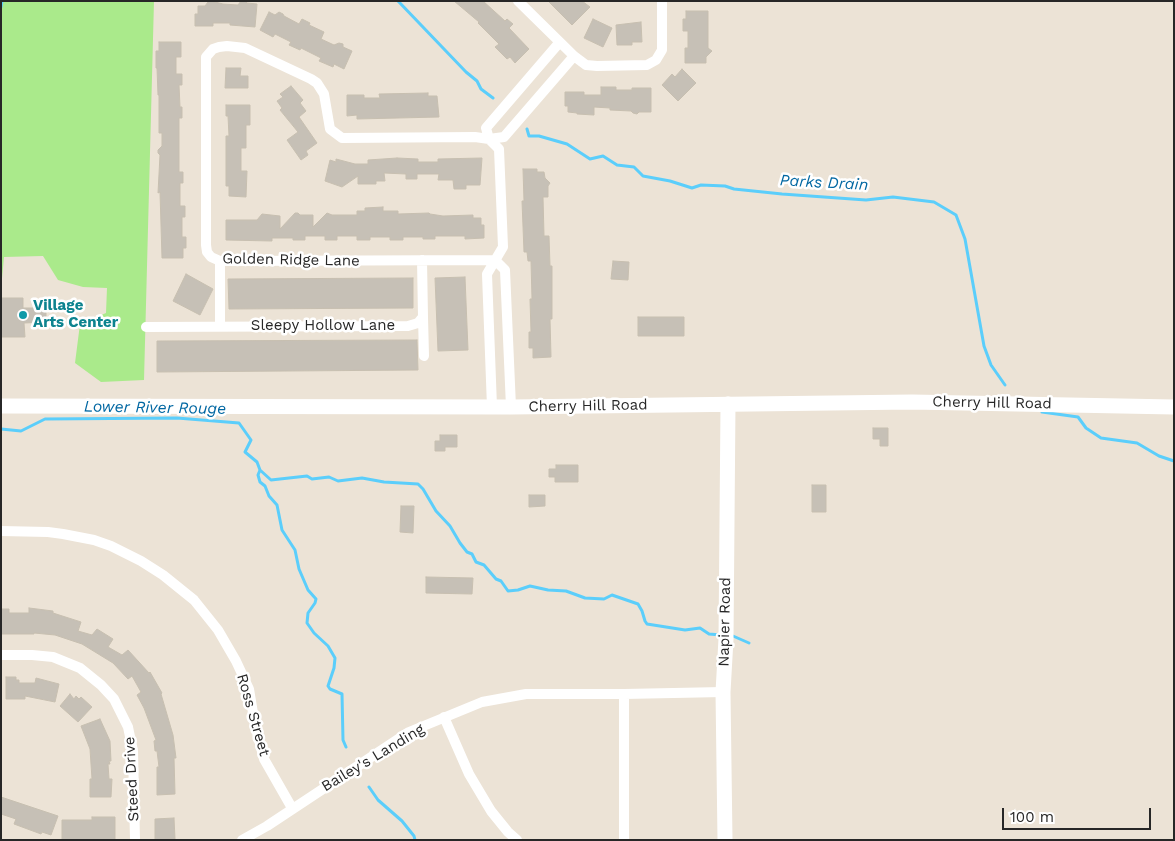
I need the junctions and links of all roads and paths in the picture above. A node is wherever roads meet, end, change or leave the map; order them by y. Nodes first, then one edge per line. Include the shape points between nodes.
1 (518, 1) edge
2 (662, 1) edge
3 (559, 43) junction
4 (574, 56) junction
5 (489, 139) junction
6 (422, 260) junction
7 (495, 260) junction
8 (220, 261) junction
9 (422, 317) junction
10 (220, 326) junction
11 (146, 327) dead end
12 (508, 327) junction
13 (488, 328) junction
14 (424, 356) dead end
15 (728, 404) junction
16 (1, 406) edge
17 (492, 407) junction
18 (510, 407) junction
19 (1174, 407) edge
20 (1, 531) edge
21 (1, 656) edge
22 (723, 692) junction
23 (624, 694) junction
24 (444, 717) junction
25 (292, 808) junction
26 (135, 840) edge
27 (242, 840) edge
28 (517, 840) edge
29 (624, 840) edge
30 (724, 840) edge

1 - 3 street
2 - 4 street via 662,50 656,60 647,65 586,65
3 - 4 street
3 - 5 street via 486,128
4 - 5 street via 504,137
5 - 7 street via 499,149 503,247
5 - 8 street, Golden Ridge Lane via 342,138 330,129 326,100 315,81 245,48 227,46 214,49 205,62 206,245 209,254
6 - 7 street, Golden Ridge Lane
6 - 8 street, Golden Ridge Lane
6 - 9 street
7 - 12 street via 505,270
7 - 13 street via 487,274
8 - 10 street
9 - 10 street, Sleepy Hollow Lane via 418,323 408,326
9 - 14 street
10 - 11 street, Sleepy Hollow Lane
12 - 13 street
12 - 18 street
13 - 17 street
15 - 18 street, Cherry Hill Road
15 - 19 street, Cherry Hill Road via 912,402
15 - 22 street, Napier Road
16 - 17 street, Cherry Hill Road
17 - 18 street, Cherry Hill Road
20 - 25 street, Ross Street via 63,534 111,546 163,575 194,600 218,630 236,661 248,689 264,759
21 - 26 street, Steed Drive via 53,658 80,668 114,699 128,727 133,751
22 - 23 street, Bailey's Landing
22 - 30 street, Napier Road
23 - 24 street, Bailey's Landing via 526,694 482,702
23 - 29 street
24 - 25 street, Bailey's Landing via 409,732
24 - 28 street via 469,774 491,811
25 - 27 street, Bailey's Landing

